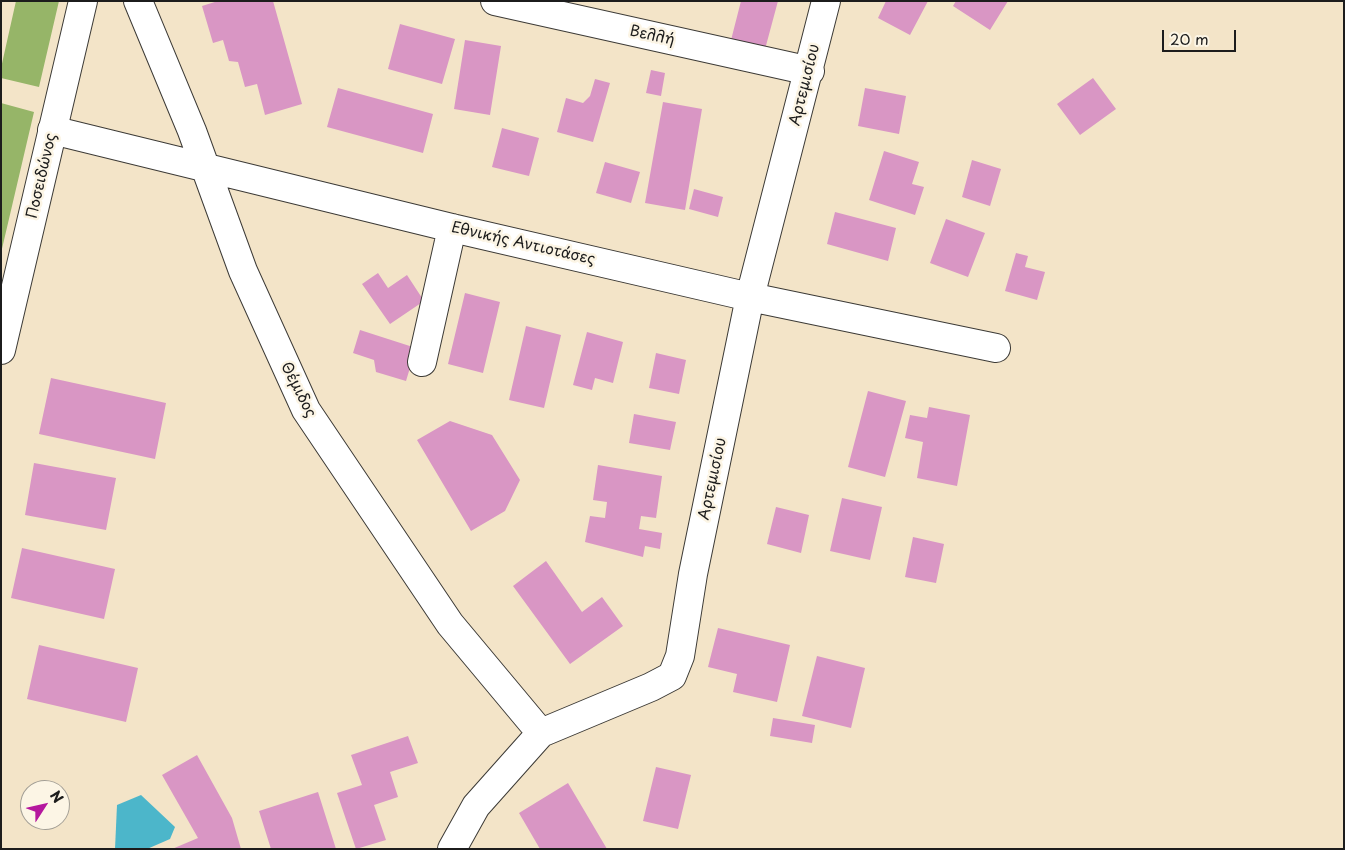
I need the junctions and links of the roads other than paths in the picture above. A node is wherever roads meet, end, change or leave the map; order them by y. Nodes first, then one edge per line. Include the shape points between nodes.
1 (82, 1) edge
2 (138, 1) edge
3 (495, 1) edge
4 (826, 1) edge
5 (810, 71) junction
6 (52, 130) junction
7 (206, 168) junction
8 (452, 228) junction
9 (750, 297) junction
10 (996, 348) dead end
11 (1, 350) edge
12 (422, 362) dead end
13 (541, 733) junction
14 (452, 849) edge

1 - 6 main road, Ποσειδώνος
2 - 7 main road, Θέμιδος
3 - 5 main road, Βελλή
4 - 5 main road, Αρτεμισίου
5 - 9 main road, Αρτεμισίου
6 - 7 main road, Εθνικής Αντιοτάσες
6 - 11 main road, Ποσειδώνος
7 - 8 main road, Εθνικής Αντιοτάσες
7 - 13 main road, Θέμιδος via 243,271 306,410 450,624
8 - 9 main road, Εθνικής Αντιοτάσες
8 - 12 main road
9 - 10 main road, Εθνικής Αντιοτάσες
9 - 13 main road, Αρτεμισίου via 693,574 680,656 672,676
13 - 14 main road, Αρτεμισίου via 476,806

